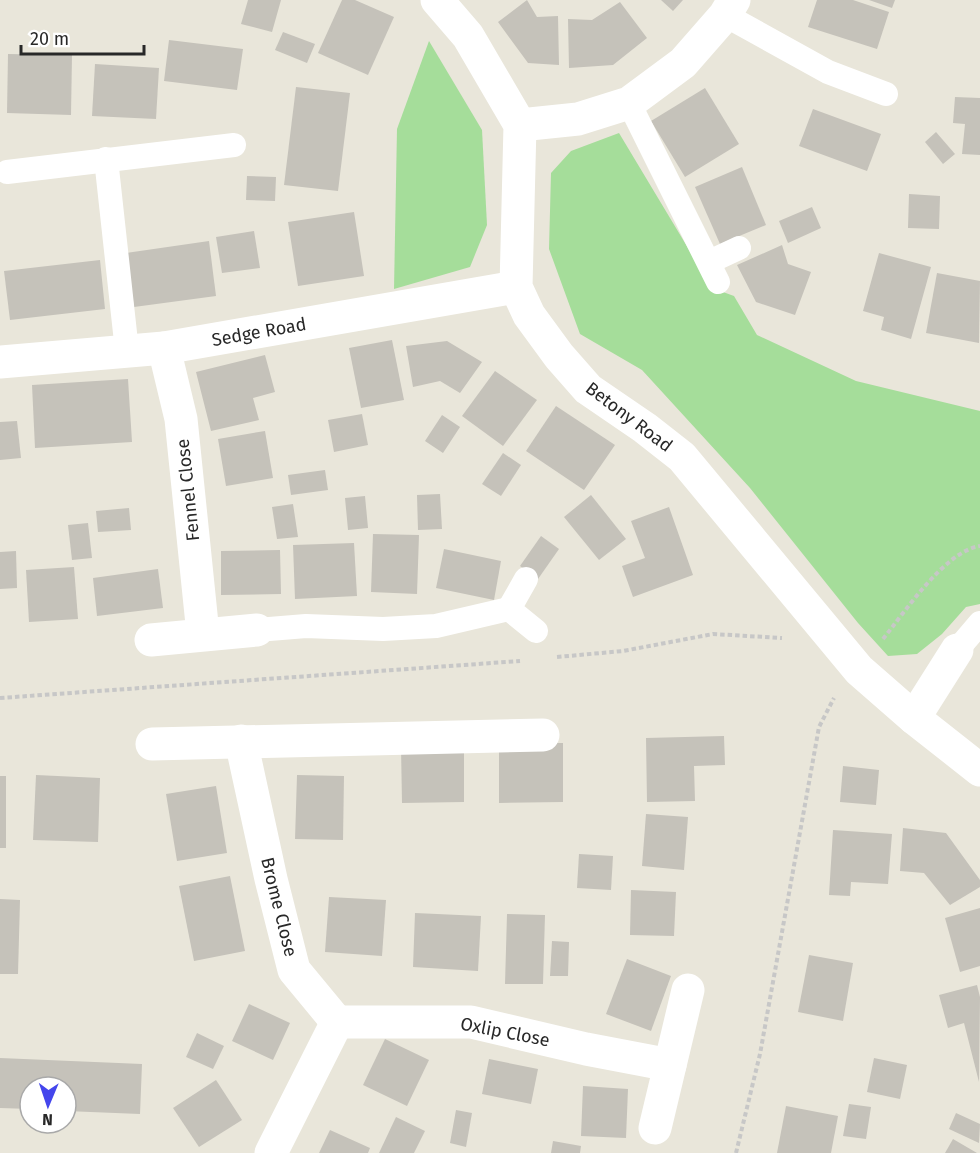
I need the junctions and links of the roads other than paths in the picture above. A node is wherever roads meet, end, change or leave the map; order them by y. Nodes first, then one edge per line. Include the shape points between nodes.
1 (436, 0) edge
2 (729, 8) edge
3 (886, 94) dead end
4 (629, 103) junction
5 (520, 125) junction
6 (234, 145) dead end
7 (106, 159) junction
8 (6, 171) dead end
9 (739, 248) dead end
10 (516, 287) junction
11 (164, 348) junction
12 (127, 351) junction
13 (0, 362) edge
14 (526, 579) dead end
15 (509, 609) junction
16 (980, 623) edge
17 (257, 630) joint
18 (536, 631) dead end
19 (202, 634) junction
20 (151, 640) dead end
21 (957, 650) joint
22 (914, 718) junction
23 (543, 735) dead end
24 (241, 741) junction
25 (152, 744) dead end
26 (980, 770) edge
27 (688, 990) dead end
28 (337, 1022) junction
29 (670, 1065) junction
30 (655, 1128) dead end
31 (272, 1153) edge

1 - 5 street via 468,36
2 - 3 lane via 828,72
2 - 4 street via 683,63
4 - 5 street via 578,119
4 - 9 lane via 714,272
5 - 10 street, Betony Road
6 - 7 lane
7 - 8 lane
7 - 12 lane
10 - 11 street, Sedge Road
10 - 22 street, Betony Road via 529,315 573,373 588,389 682,457 859,670
11 - 12 street, Sedge Road
11 - 19 street, Fennel Close via 181,419
12 - 13 street, Sedge Road
14 - 15 lane
15 - 17 lane via 436,626
15 - 18 lane
16 - 21 lane
17 - 19 street
19 - 20 street
21 - 22 street
22 - 26 street, Betony Road
23 - 24 street
24 - 25 street
24 - 28 street, Brome Close via 294,970
27 - 29 street
28 - 29 street, Oxlip Close via 471,1022
28 - 31 street
29 - 30 street

